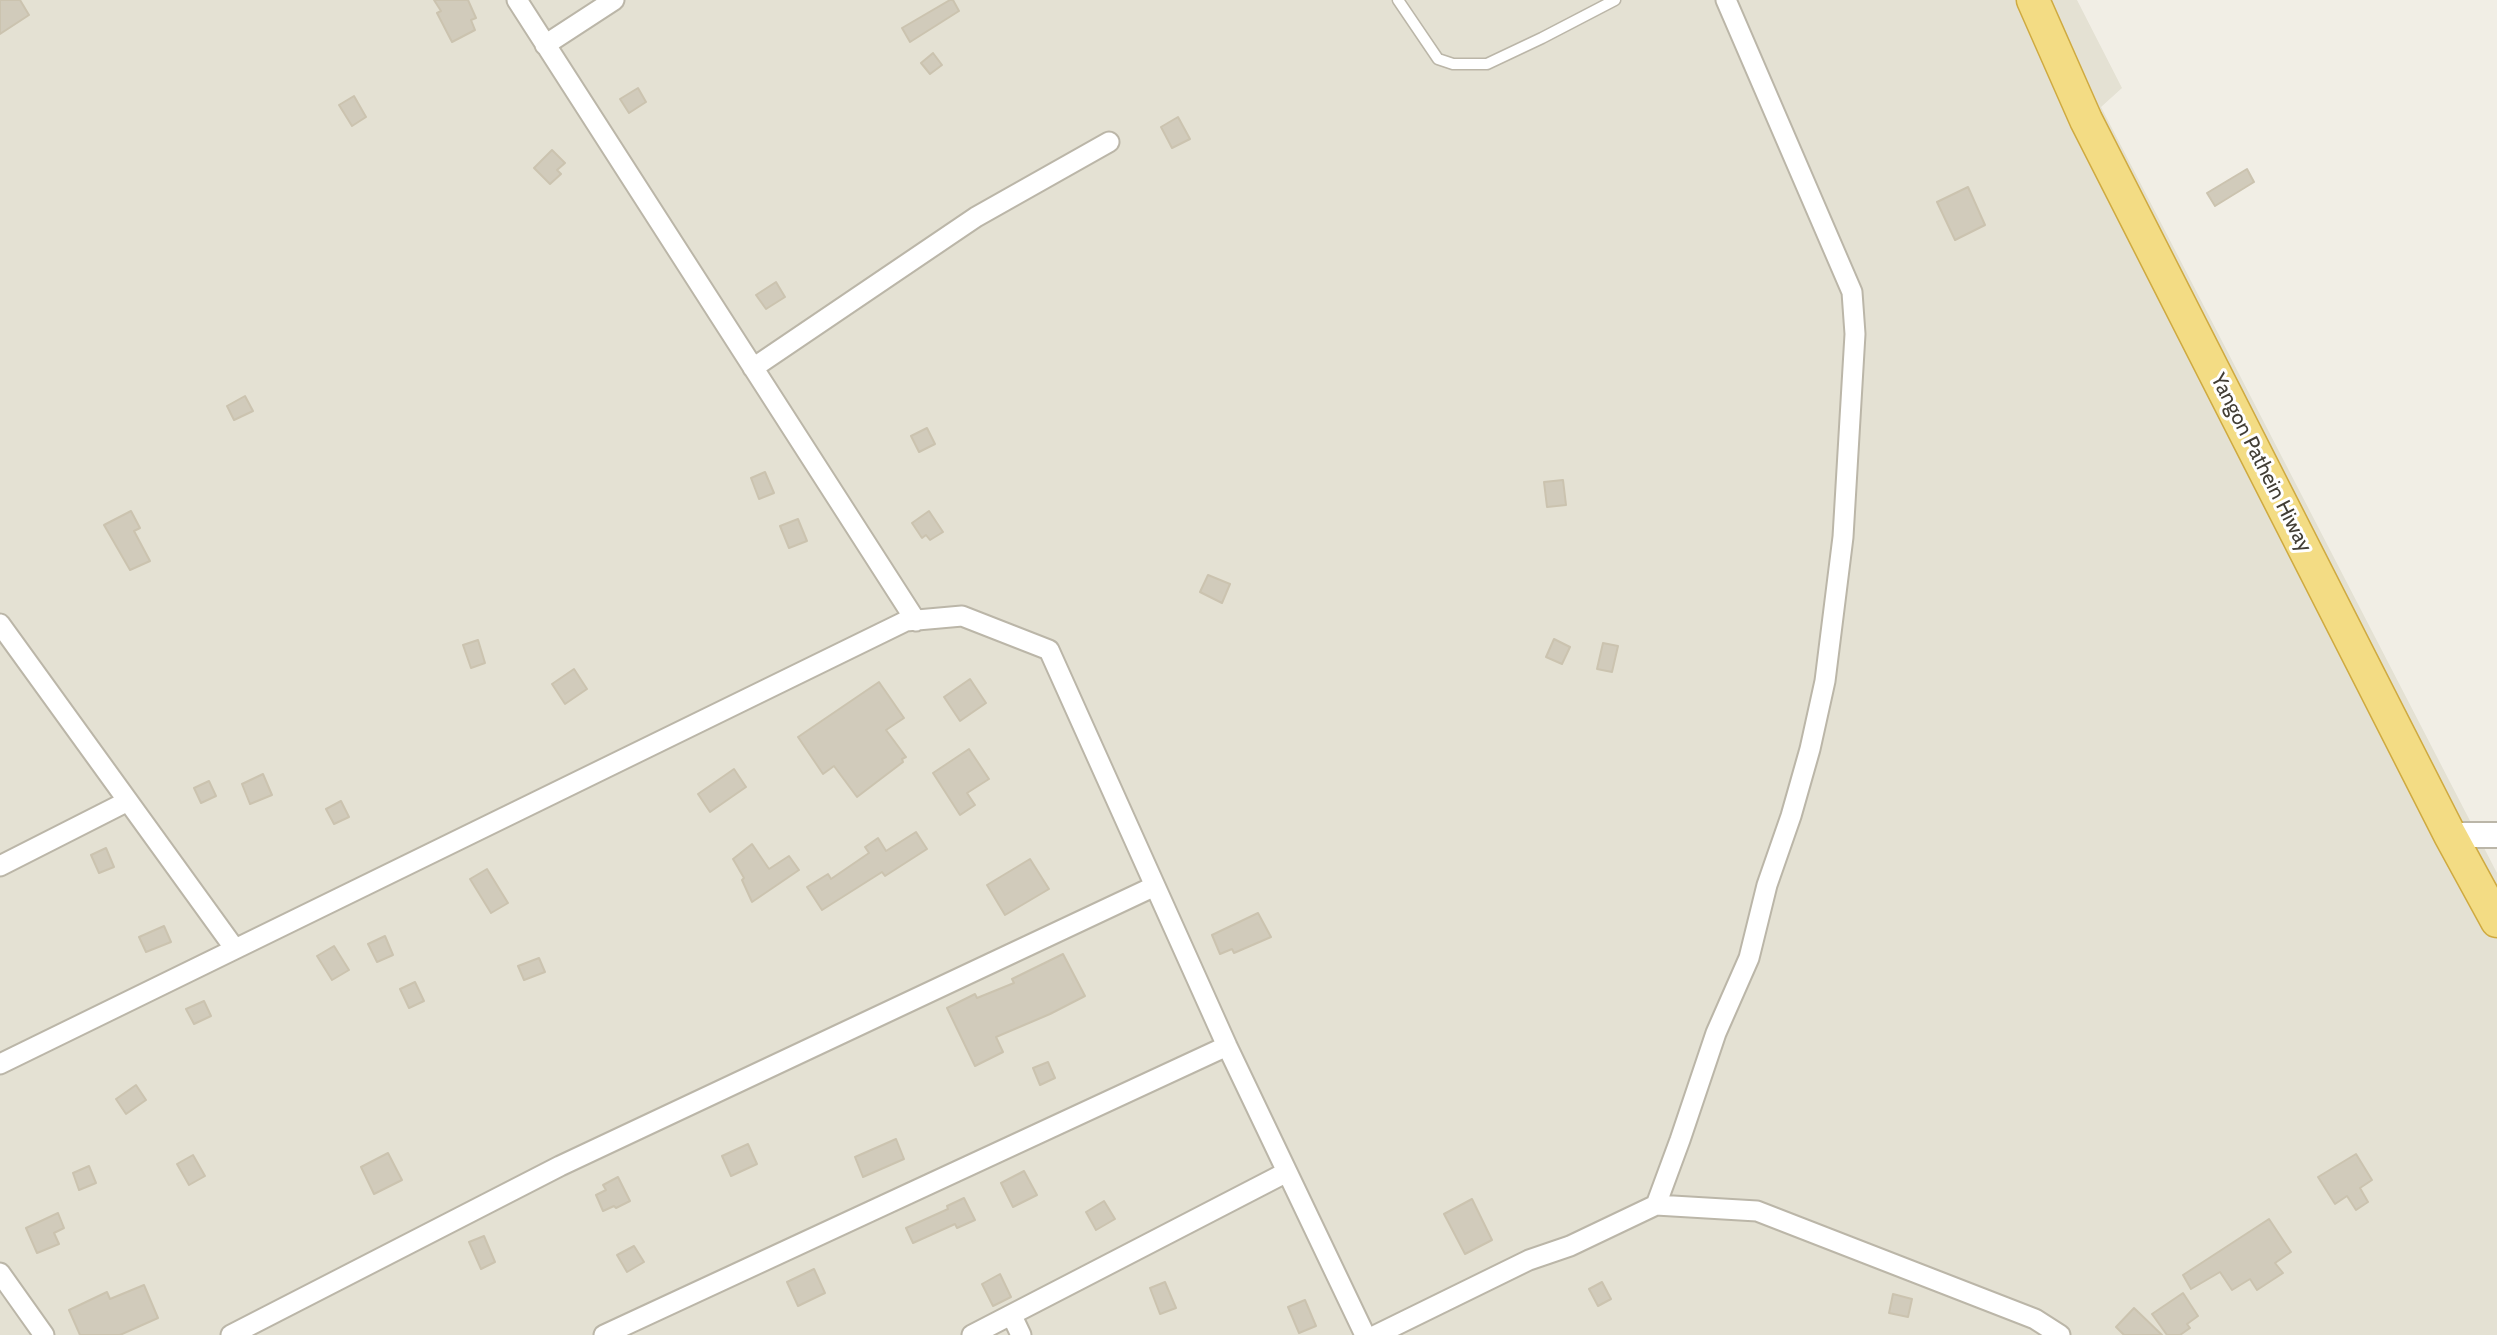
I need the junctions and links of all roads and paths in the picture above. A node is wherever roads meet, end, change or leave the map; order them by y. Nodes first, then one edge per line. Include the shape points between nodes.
1 (517, 0) edge
2 (614, 0) edge
3 (1398, 0) edge
4 (1615, 0) edge
5 (1726, 0) edge
6 (2033, 0) edge
7 (545, 45) junction
8 (1109, 142) dead end
9 (753, 368) junction
10 (916, 621) junction
11 (0, 624) edge
12 (128, 801) junction
13 (2450, 835) junction
14 (2497, 835) edge
15 (0, 866) edge
16 (1155, 886) junction
17 (2497, 921) edge
18 (235, 949) junction
19 (1227, 1046) junction
20 (0, 1064) edge
21 (1287, 1172) junction
22 (1656, 1205) junction
23 (0, 1273) edge
24 (1012, 1316) junction
25 (626, 1330) edge
26 (44, 1335) edge
27 (231, 1335) edge
28 (604, 1335) edge
29 (972, 1335) edge
30 (1021, 1335) edge
31 (1365, 1335) edge
32 (1376, 1335) edge
33 (2060, 1335) edge

1 - 7 street
2 - 7 street
3 - 4 lane via 1438,59 1487,64
5 - 22 street via 1852,292 1851,409 1843,537 1825,681 1810,749 1749,958 1716,1033
6 - 13 highway, Yangon Pathein Hiway via 2086,120
7 - 9 street
8 - 9 street via 976,217
9 - 10 street
10 - 16 street via 962,615 1049,650
10 - 18 street via 906,621
11 - 12 street
12 - 15 street
12 - 18 street
13 - 14 street
13 - 17 highway, Yangon Pathein Hiway
16 - 19 street
16 - 27 street via 560,1166
18 - 20 street
19 - 21 street
19 - 25 street
21 - 24 street
21 - 31 street
22 - 32 street via 1570,1247 1529,1260
22 - 33 street via 1756,1211 2035,1320
23 - 26 street
24 - 29 street
24 - 30 street
25 - 28 street

